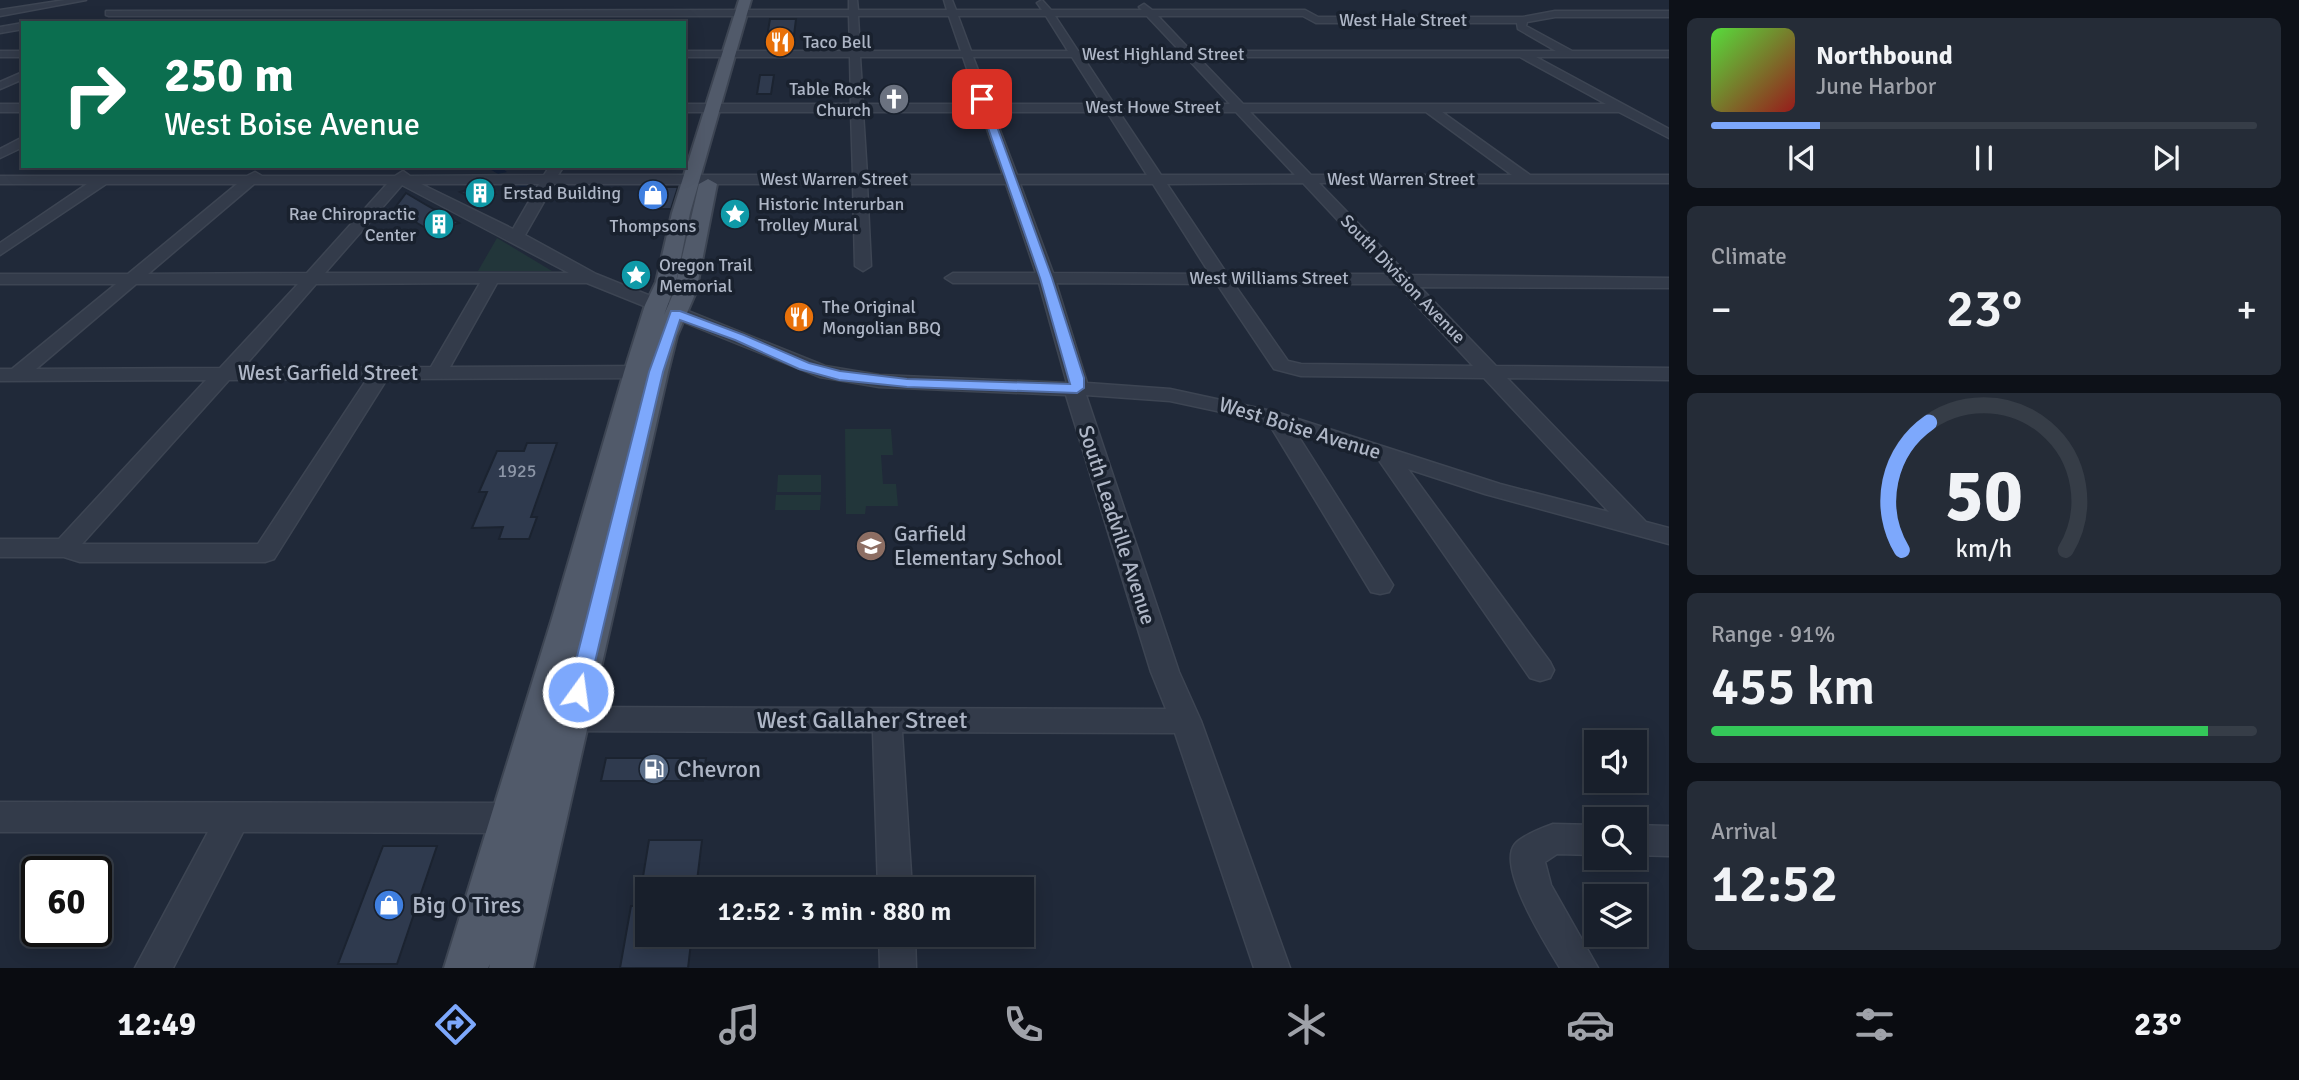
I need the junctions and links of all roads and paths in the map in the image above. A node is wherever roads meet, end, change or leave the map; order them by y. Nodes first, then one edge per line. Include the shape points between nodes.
1 (83, 0) edge
2 (179, 0) edge
3 (274, 0) edge
4 (369, 0) edge
5 (464, 0) edge
6 (558, 0) edge
7 (653, 0) edge
8 (1137, 0) edge
9 (748, 6) edge
10 (853, 6) edge
11 (950, 6) edge
12 (1044, 6) edge
13 (0, 13) edge
14 (104, 13) junction
15 (152, 13) junction
16 (251, 13) junction
17 (350, 13) junction
18 (448, 13) junction
19 (547, 13) junction
20 (645, 13) junction
21 (1149, 13) junction
22 (1669, 15) edge
23 (1380, 20) junction
24 (1522, 20) junction
25 (123, 21) edge
26 (133, 21) edge
27 (237, 21) edge
28 (338, 21) edge
29 (439, 21) edge
30 (540, 21) edge
31 (641, 21) edge
32 (21, 26) edge
33 (0, 30) edge
34 (1404, 34) dead end
35 (1418, 42) dead end
36 (1568, 53) junction
37 (0, 54) edge
38 (21, 54) edge
39 (686, 54) edge
40 (735, 54) junction
41 (856, 54) junction
42 (967, 54) junction
43 (1075, 54) junction
44 (1189, 54) junction
45 (1438, 54) junction
46 (1521, 54) junction
47 (1639, 54) junction
48 (1669, 54) edge
49 (1658, 64) dead end
50 (21, 76) edge
51 (0, 86) edge
52 (686, 107) edge
53 (720, 107) junction
54 (859, 107) junction
55 (985, 107) junction
56 (1110, 107) junction
57 (1239, 107) junction
58 (0, 108) edge
59 (21, 108) edge
60 (1429, 108) junction
61 (1622, 108) junction
62 (1649, 123) junction
63 (1669, 123) edge
64 (1669, 134) edge
65 (21, 143) edge
66 (0, 154) edge
67 (120, 168) edge
68 (264, 168) edge
69 (387, 168) edge
70 (405, 173) edge
71 (553, 173) edge
72 (700, 179) junction
73 (861, 179) junction
74 (1011, 179) junction
75 (1157, 179) junction
76 (1308, 179) junction
77 (1527, 179) junction
78 (1669, 179) edge
79 (0, 180) edge
80 (104, 180) junction
81 (250, 180) junction
82 (516, 237) junction
83 (0, 250) edge
84 (863, 267) dead end
85 (492, 278) junction
86 (590, 278) junction
87 (953, 278) dead end
88 (1046, 278) junction
89 (1222, 278) junction
90 (0, 279) edge
91 (133, 279) junction
92 (311, 279) junction
93 (1402, 279) junction
94 (1669, 284) edge
95 (665, 309) junction
96 (1281, 365) joint
97 (646, 372) junction
98 (381, 373) junction
99 (437, 373) junction
100 (1492, 373) junction
101 (9, 374) edge
102 (225, 374) junction
103 (1669, 374) edge
104 (1077, 388) junction
105 (0, 390) edge
106 (1276, 418) junction
107 (1386, 454) junction
108 (1639, 530) junction
109 (1669, 536) edge
110 (0, 548) edge
111 (65, 548) junction
112 (1380, 584) dead end
113 (1540, 670) dead end
114 (555, 719) junction
115 (887, 720) junction
116 (1186, 721) junction
117 (0, 817) edge
118 (234, 817) junction
119 (529, 818) junction
120 (1584, 840) edge
121 (1647, 840) edge
122 (1669, 841) edge
123 (894, 877) edge
124 (897, 947) edge
125 (153, 968) edge
126 (466, 968) edge
127 (511, 968) edge
128 (898, 968) edge
129 (1272, 968) edge
130 (1580, 968) edge

1 - 13 street
1 - 14 street
2 - 15 street
3 - 16 street
4 - 17 street
5 - 18 street
6 - 19 street
7 - 20 street
8 - 21 street, South Division Avenue
9 - 10 street, West Hale Street
9 - 20 street, West Hale Street
9 - 40 main road
10 - 11 street, West Hale Street
10 - 41 street
11 - 12 street, West Hale Street
11 - 42 street, South Leadville Avenue
12 - 21 street, West Hale Street
12 - 43 street
14 - 15 street, West Hale Street
14 - 25 street
15 - 16 street, West Hale Street
15 - 26 street
16 - 17 street, West Hale Street
16 - 27 street
17 - 18 street, West Hale Street
17 - 28 street
18 - 19 street, West Hale Street
18 - 29 street
19 - 20 street, West Hale Street
19 - 30 street
20 - 31 street
21 - 23 street, West Hale Street via 1305,13 1316,20
21 - 44 street, South Division Avenue
22 - 24 street, West Hale Street via 1537,15
23 - 24 street, West Hale Street
23 - 34 street
24 - 36 street via 1521,27
32 - 33 street
35 - 45 street
36 - 46 street, West Highland Street
36 - 47 street, West Highland Street
37 - 38 street
39 - 40 street, West Highland Street
40 - 41 street, West Highland Street
40 - 53 main road
41 - 42 street, West Highland Street
41 - 54 street
42 - 43 street, West Highland Street
42 - 55 street, South Leadville Avenue
43 - 44 street, West Highland Street
43 - 56 street
44 - 45 street, West Highland Street
44 - 57 street, South Division Avenue
45 - 46 street, West Highland Street
46 - 61 street
47 - 48 street, West Highland Street
47 - 49 street
50 - 51 street
52 - 53 street, West Howe Street
53 - 54 street, West Howe Street
53 - 72 main road
54 - 55 street, West Howe Street
54 - 73 street
55 - 56 street, West Howe Street
55 - 74 street, South Leadville Avenue
56 - 57 street, West Howe Street
56 - 75 street
57 - 60 street, West Howe Street
57 - 76 street, South Division Avenue
58 - 59 street
60 - 61 street, West Howe Street
60 - 77 street
61 - 62 street
62 - 63 street
62 - 64 street
65 - 66 street
67 - 80 street
68 - 81 street
69 - 70 street, West Boise Avenue
70 - 71 street, West Warren Street
70 - 81 street, West Warren Street
70 - 82 street, West Boise Avenue
70 - 92 street
71 - 72 street, West Warren Street
71 - 82 street
72 - 73 street, West Warren Street
72 - 95 main road via 666,282
73 - 74 street, West Warren Street
73 - 84 street
74 - 75 street, West Warren Street
74 - 88 street, South Leadville Avenue
75 - 76 street, West Warren Street
75 - 89 street
76 - 77 street, West Warren Street
76 - 93 street, South Division Avenue
77 - 78 street, West Warren Street
79 - 80 street, West Warren Street
80 - 81 street, West Warren Street
80 - 83 street
81 - 91 street
82 - 86 street, West Boise Avenue
85 - 86 street
85 - 92 street
85 - 99 street
86 - 95 street, West Boise Avenue
87 - 88 street, West Williams Street
88 - 89 street, West Williams Street
88 - 104 street, South Leadville Avenue
89 - 93 street, West Williams Street
89 - 96 street
90 - 91 street
91 - 92 street
91 - 101 street
92 - 102 street
93 - 94 street, West Williams Street
93 - 100 street, South Division Avenue
95 - 97 main road
95 - 104 street, West Boise Avenue via 839,376 907,383
96 - 100 street via 1301,370
97 - 99 street, West Garfield Street
97 - 114 main road
98 - 99 street, West Garfield Street
98 - 102 street, West Garfield Street
98 - 111 street via 265,553 80,553
100 - 103 street
100 - 108 street, South Division Avenue
101 - 102 street, West Garfield Street
101 - 105 street
102 - 111 street
104 - 106 street, West Boise Avenue via 1170,395
104 - 116 street, South Leadville Avenue via 1076,400 1165,673
106 - 107 street, West Boise Avenue
106 - 112 street
107 - 108 street, West Boise Avenue
107 - 113 street
108 - 109 street, West Boise Avenue
110 - 111 street
114 - 115 street, West Gallaher Street
114 - 119 main road
115 - 116 street, West Gallaher Street
115 - 123 street
116 - 129 street, South Leadville Avenue
117 - 118 street
118 - 119 street
118 - 125 street
119 - 126 main road
119 - 127 main road
120 - 130 street via 1553,839 1527,855 1535,891
121 - 122 street
124 - 128 street

